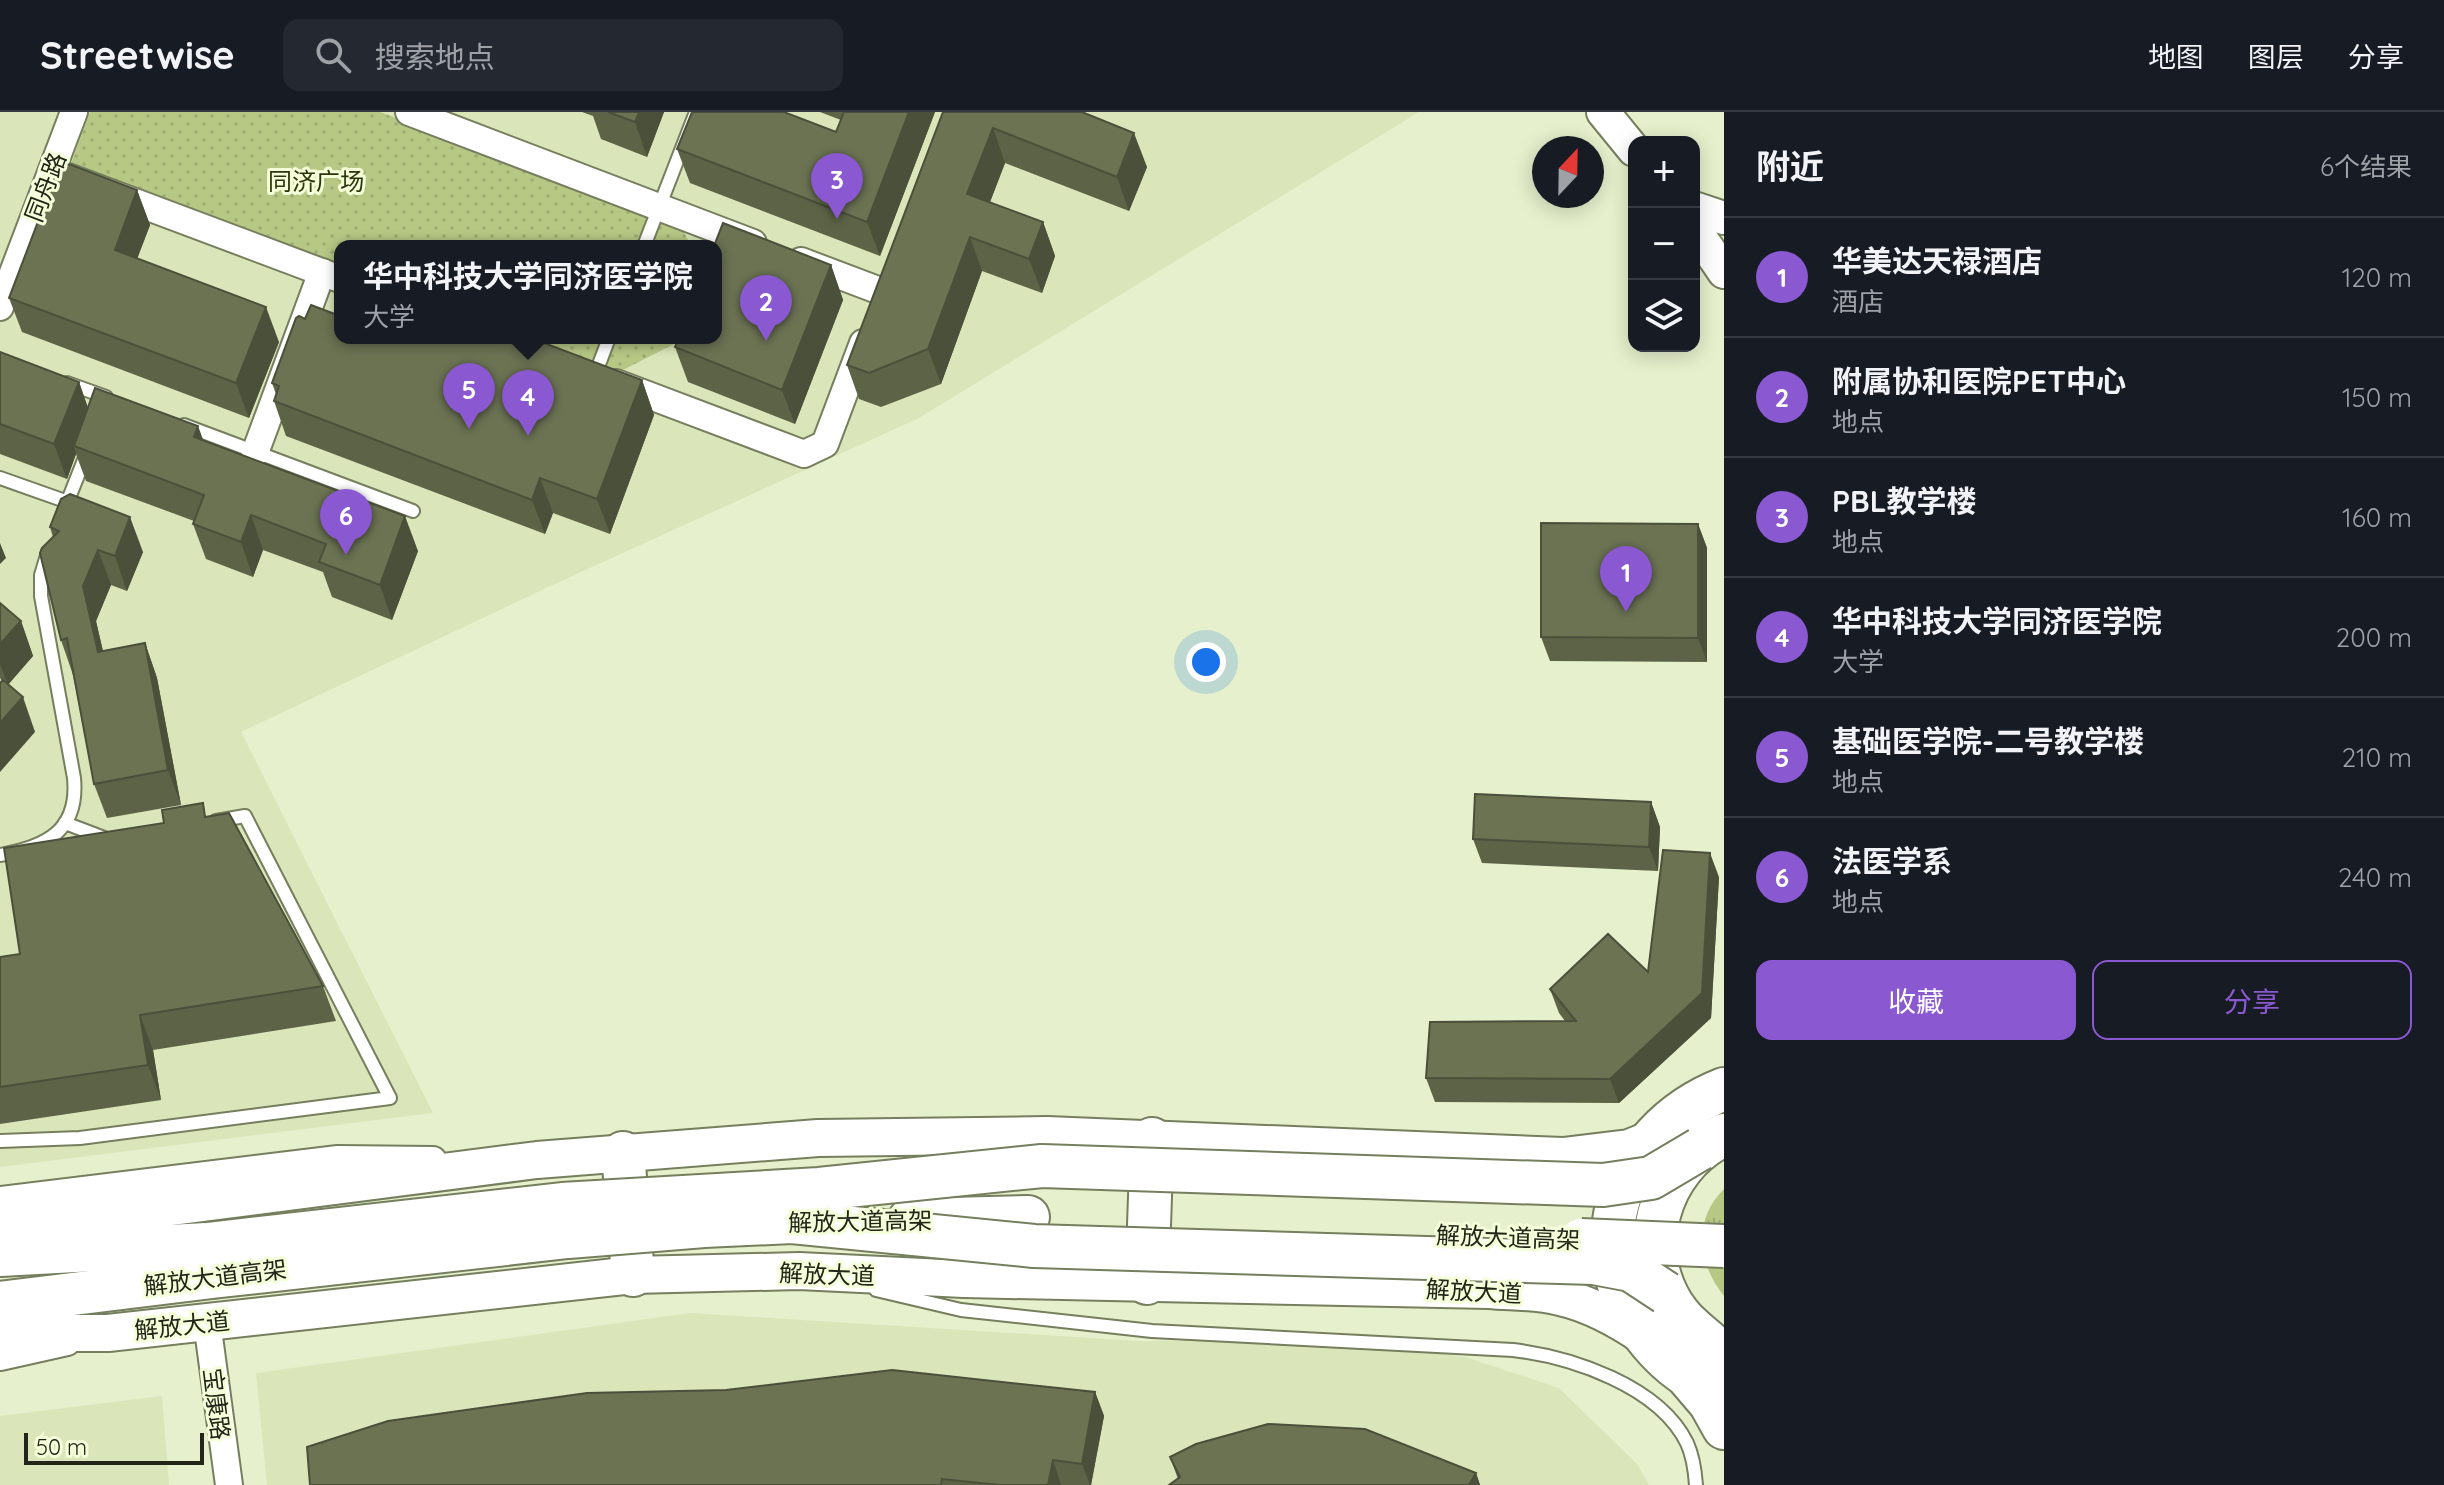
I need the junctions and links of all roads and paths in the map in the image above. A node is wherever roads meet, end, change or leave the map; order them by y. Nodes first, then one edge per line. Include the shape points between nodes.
1 (74, 112) edge
2 (409, 112) edge
3 (696, 112) edge
4 (1603, 112) edge
5 (1628, 143) edge
6 (52, 171) junction
7 (659, 207) junction
8 (1700, 210) edge
9 (1724, 218) edge
10 (1700, 237) edge
11 (646, 240) edge
12 (894, 264) edge
13 (1724, 272) edge
14 (331, 276) edge
15 (883, 292) junction
16 (0, 307) edge
17 (607, 344) edge
18 (567, 365) edge
19 (595, 375) junction
20 (54, 378) edge
21 (122, 403) edge
22 (177, 422) edge
23 (88, 449) edge
24 (255, 453) junction
25 (0, 478) edge
26 (68, 502) junction
27 (413, 511) dead end
28 (62, 517) edge
29 (56, 532) edge
30 (65, 823) junction
31 (200, 824) edge
32 (123, 836) edge
33 (0, 855) edge
34 (1724, 1067) edge
35 (1710, 1095) edge
36 (1152, 1139) junction
37 (1649, 1140) junction
38 (0, 1141) edge
39 (1712, 1142) edge
40 (623, 1153) junction
41 (537, 1160) junction
42 (819, 1189) junction
43 (0, 1202) edge
44 (92, 1217) junction
45 (1724, 1219) edge
46 (792, 1222) junction
47 (0, 1229) edge
48 (1724, 1246) edge
49 (0, 1255) edge
50 (210, 1260) junction
51 (799, 1271) junction
52 (633, 1275) junction
53 (1147, 1283) junction
54 (1666, 1293) junction
55 (0, 1303) edge
56 (207, 1322) junction
57 (0, 1329) edge
58 (108, 1333) junction
59 (1646, 1338) junction
60 (0, 1357) edge
61 (1724, 1357) edge
62 (1686, 1375) junction
63 (1724, 1392) edge
64 (1724, 1428) edge
65 (229, 1485) edge
66 (1696, 1485) edge

1 - 6 street, 同舟路
2 - 7 street
3 - 7 lane
4 - 5 street
6 - 14 street
6 - 16 street, 同舟路
7 - 11 lane
7 - 15 street
8 - 9 street
10 - 13 street
12 - 15 street
14 - 24 street
15 - 19 street via 825,444 804,454
17 - 19 lane
18 - 19 street
20 - 21 lane via 106,403
22 - 24 lane
23 - 26 lane
24 - 27 lane
25 - 26 lane
26 - 28 lane
29 - 30 lane via 41,585 74,778 74,801
30 - 32 lane via 108,839
30 - 33 lane via 39,846
31 - 38 lane via 245,816 390,1098 80,1138
34 - 35 main road
35 - 37 main road via 1679,1111
36 - 37 main road via 1563,1156 1629,1148
36 - 40 main road via 875,1136
36 - 53 main road
37 - 59 main road via 1624,1181 1613,1234 1620,1290
39 - 42 main road, bridge via 1651,1178 1603,1185 1042,1166
39 - 54 main road, bridge via 1684,1165 1661,1204 1655,1249
40 - 41 main road
40 - 52 main road
41 - 43 street via 338,1159
41 - 44 main road
42 - 45 main road, 解放大道高架, bridge via 1029,1190
42 - 50 main road, 解放大道高架, bridge via 562,1204
43 - 44 main road
44 - 47 main road
46 - 48 main road, 解放大道高架, bridge via 1028,1217
46 - 50 main road, 解放大道高架, bridge
46 - 54 main road, bridge via 1034,1246 1594,1263 1631,1270
49 - 50 main road, 解放大道高架
50 - 55 main road, 解放大道高架
51 - 52 main road, 解放大道
51 - 53 main road, 解放大道
51 - 66 lane via 961,1310 1152,1331 1513,1350 1562,1359 1604,1373 1666,1416 1687,1442
52 - 56 main road, 解放大道
53 - 59 main road, 解放大道 via 1557,1296 1603,1313
54 - 61 main road via 1679,1314
56 - 58 main road, 解放大道
56 - 65 street, 宝康路
57 - 58 main road, 解放大道
58 - 60 street
59 - 62 main road
62 - 63 main road
62 - 64 main road

